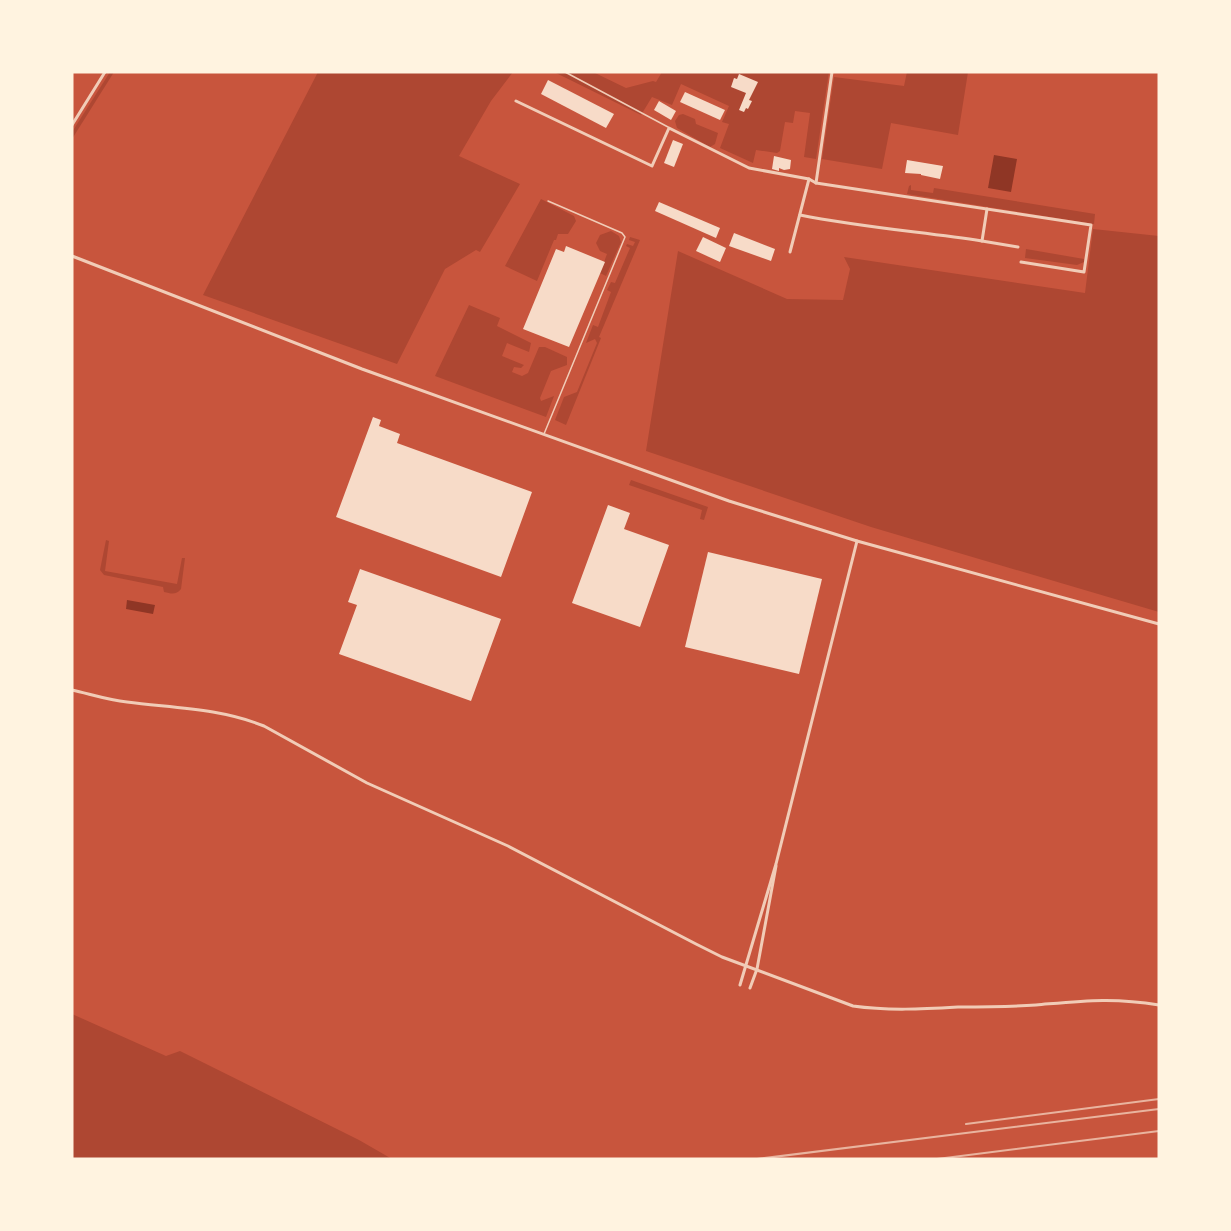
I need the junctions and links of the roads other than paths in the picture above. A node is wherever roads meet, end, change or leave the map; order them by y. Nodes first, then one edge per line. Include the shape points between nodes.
1 (105, 72) edge
2 (565, 72) edge
3 (832, 72) edge
4 (516, 101) dead end
5 (72, 125) edge
6 (669, 128) junction
7 (809, 179) junction
8 (816, 183) junction
9 (548, 201) dead end
10 (987, 209) junction
11 (800, 215) junction
12 (982, 241) junction
13 (1018, 247) dead end
14 (790, 252) dead end
15 (72, 255) edge
16 (1021, 262) dead end
17 (543, 435) junction
18 (857, 541) junction
19 (1159, 624) edge
20 (72, 690) edge
21 (776, 864) junction
22 (747, 965) junction
23 (757, 969) junction
24 (740, 985) dead end
25 (750, 988) dead end
26 (1159, 1005) edge

1 - 5 street
2 - 6 lane
3 - 8 street
4 - 6 street via 652,166
6 - 7 street via 749,168
7 - 8 street
7 - 11 street
8 - 10 street
9 - 17 lane via 625,237
10 - 12 street
10 - 16 street via 1091,225 1084,272
11 - 12 street
11 - 14 street
12 - 13 street
15 - 17 street
17 - 18 street via 729,501
18 - 19 street
18 - 21 street
20 - 22 street via 126,702 208,710 247,719 367,783 508,846 696,944
21 - 22 street
21 - 23 street
22 - 23 street
22 - 24 street
23 - 25 street
23 - 26 street via 853,1006 875,1009 1034,1005 1098,999

